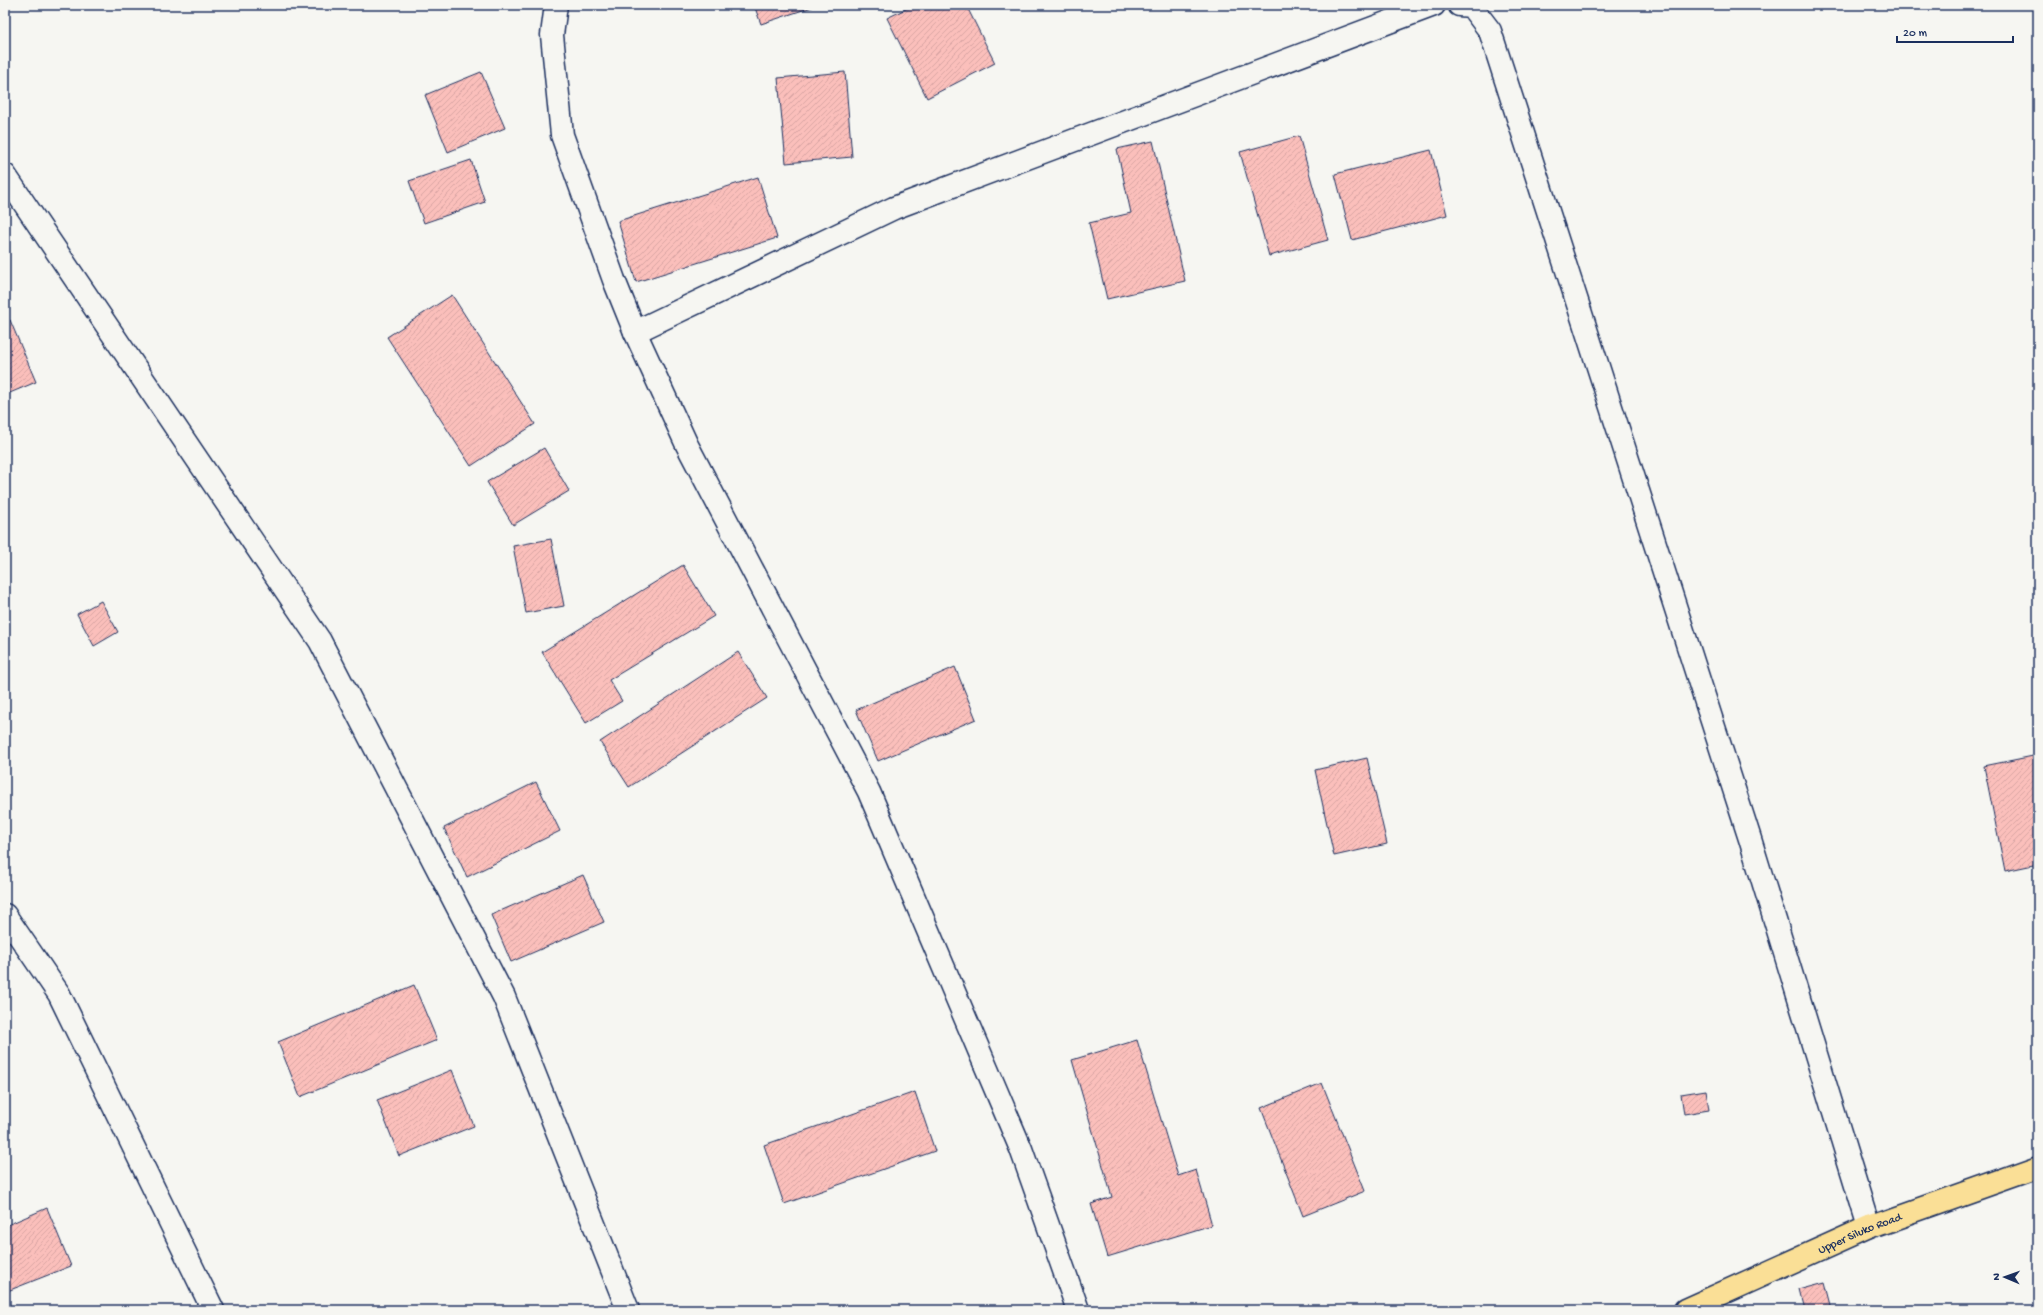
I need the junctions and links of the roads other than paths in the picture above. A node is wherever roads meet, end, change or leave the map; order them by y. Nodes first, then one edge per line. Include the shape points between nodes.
1 (556, 5) edge
2 (1434, 5) edge
3 (1459, 5) edge
4 (5, 175) edge
5 (635, 332) junction
6 (5, 915) edge
7 (2038, 1168) edge
8 (1869, 1227) junction
9 (213, 1310) edge
10 (628, 1310) edge
11 (1078, 1310) edge
12 (1685, 1310) edge

1 - 5 street via 552,35 562,135
2 - 5 street via 894,208
3 - 8 street via 1471,6 1490,31 1750,839
4 - 10 street via 320,641 504,997
5 - 11 street via 687,445 869,792 1021,1149
6 - 9 street via 59,994
7 - 8 main road, Upper Siluko Road
8 - 12 main road, Upper Siluko Road

